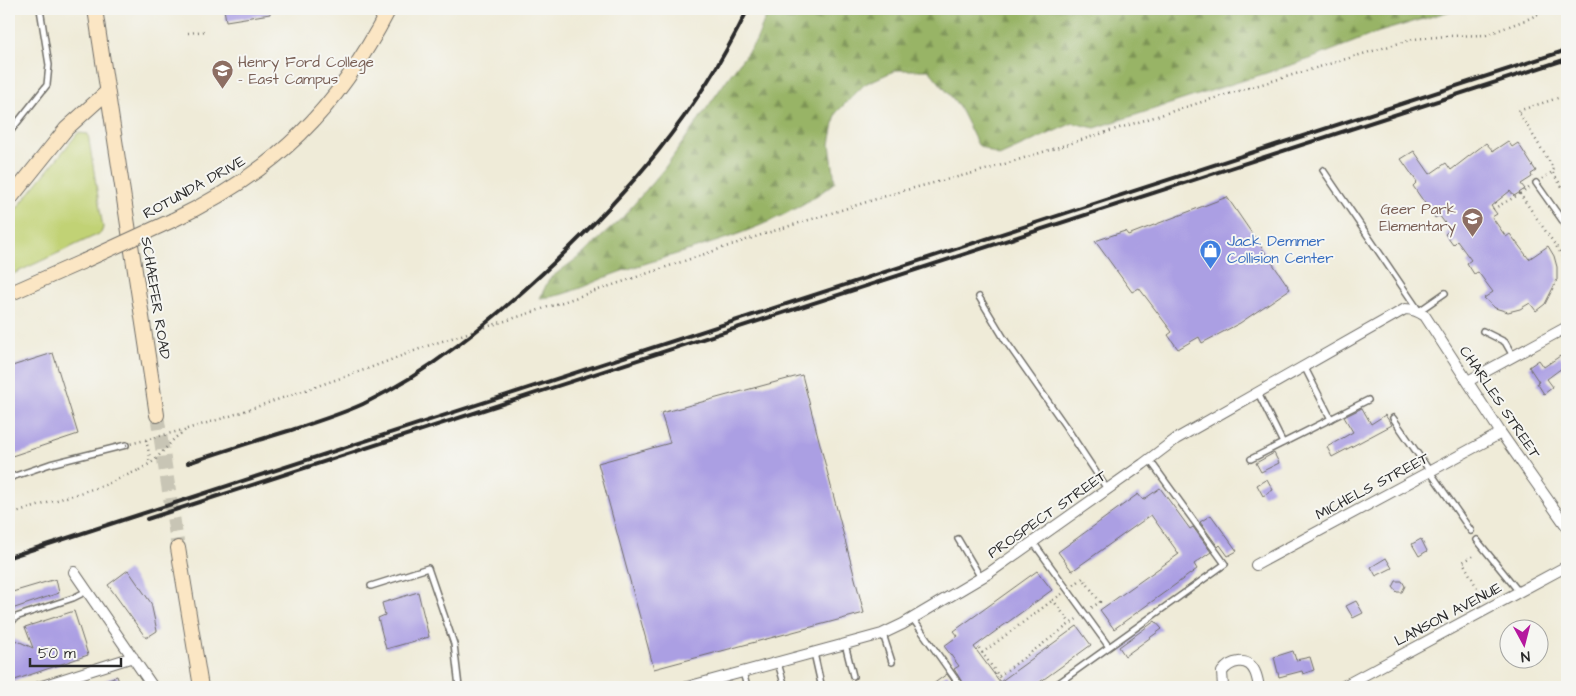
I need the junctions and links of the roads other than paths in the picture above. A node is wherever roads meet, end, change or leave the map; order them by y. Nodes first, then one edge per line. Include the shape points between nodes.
1 (40, 9) edge
2 (95, 9) edge
3 (389, 9) edge
4 (108, 92) junction
5 (9, 133) edge
6 (1323, 170) dead end
7 (1536, 183) road end
8 (9, 200) edge
9 (1567, 227) edge
10 (1445, 293) dead end
11 (9, 294) edge
12 (979, 297) dead end
13 (1419, 312) junction
14 (1567, 327) edge
15 (1483, 331) dead end
16 (1513, 356) junction
17 (1303, 366) junction
18 (1468, 381) junction
19 (1258, 392) junction
20 (1368, 400) dead end
21 (157, 415) tunnel mouth
22 (1393, 418) dead end
23 (1331, 419) junction
24 (1502, 432) junction
25 (1284, 443) junction
26 (126, 445) road end
27 (1149, 459) junction
28 (1250, 459) dead end
29 (1431, 471) junction
30 (9, 478) edge
31 (1107, 490) junction
32 (1567, 527) edge
33 (1471, 531) dead end
34 (958, 539) dead end
35 (1477, 540) dead end
36 (1033, 542) junction
37 (178, 548) tunnel mouth
38 (1256, 565) dead end
39 (1567, 566) edge
40 (74, 572) dead end
41 (981, 578) junction
42 (370, 586) dead end
43 (87, 591) junction
44 (1519, 592) junction
45 (913, 618) junction
46 (9, 625) edge
47 (882, 634) junction
48 (846, 644) junction
49 (1109, 647) junction
50 (814, 653) junction
51 (133, 656) junction
52 (778, 662) junction
53 (892, 662) dead end
54 (743, 672) junction
55 (853, 676) dead end
56 (822, 684) dead end
57 (698, 686) edge
58 (39, 687) edge
59 (153, 687) edge
60 (201, 687) edge
61 (459, 687) edge
62 (687, 687) edge
63 (748, 687) edge
64 (785, 687) edge
65 (961, 687) edge
66 (1053, 687) edge
67 (1223, 687) edge
68 (1259, 687) edge
69 (1342, 687) edge

1 - 5 lane via 49,65 47,85
2 - 4 main road, SCHAEFER ROAD
3 - 11 main road, ROTUNDA DRIVE, bridge via 334,98 304,132 270,162 233,188 173,220
4 - 8 main road via 66,129
4 - 21 main road, SCHAEFER ROAD
6 - 13 lane
7 - 9 lane
10 - 13 lane
12 - 31 lane
13 - 17 street, PROSPECT STREET via 1412,309 1400,311
13 - 18 street, CHARLES STREET via 1425,316
14 - 16 street
15 - 16 lane via 1505,342
16 - 18 street
17 - 19 street, PROSPECT STREET
17 - 23 lane
18 - 24 street, CHARLES STREET
19 - 25 lane
19 - 27 street, PROSPECT STREET via 1176,439
20 - 23 lane
22 - 29 lane
23 - 25 lane
24 - 29 street, MICHELS STREET
24 - 32 street, CHARLES STREET
25 - 28 lane
26 - 30 lane
27 - 31 street, PROSPECT STREET
27 - 49 lane via 1225,564
29 - 33 lane
29 - 38 street, MICHELS STREET
31 - 36 street, PROSPECT STREET
34 - 41 lane
35 - 44 lane
36 - 41 street, PROSPECT STREET
36 - 49 lane
37 - 60 main road
39 - 44 street, LANSON AVENUE
40 - 43 street
41 - 45 street, PROSPECT STREET
42 - 61 lane via 428,568 454,644
43 - 46 lane via 16,616
43 - 51 street
44 - 69 street, LANSON AVENUE
45 - 47 street, PROSPECT STREET
45 - 65 lane
47 - 48 street, PROSPECT STREET
47 - 53 lane
48 - 50 street, PROSPECT STREET
48 - 55 lane
49 - 66 lane
50 - 52 street, PROSPECT STREET
50 - 56 lane
51 - 58 street
51 - 59 street
52 - 54 street, PROSPECT STREET
52 - 64 lane
54 - 57 street, PROSPECT STREET
54 - 63 lane
57 - 62 street, PROSPECT STREET
67 - 68 street via 1222,672 1238,661 1254,670

